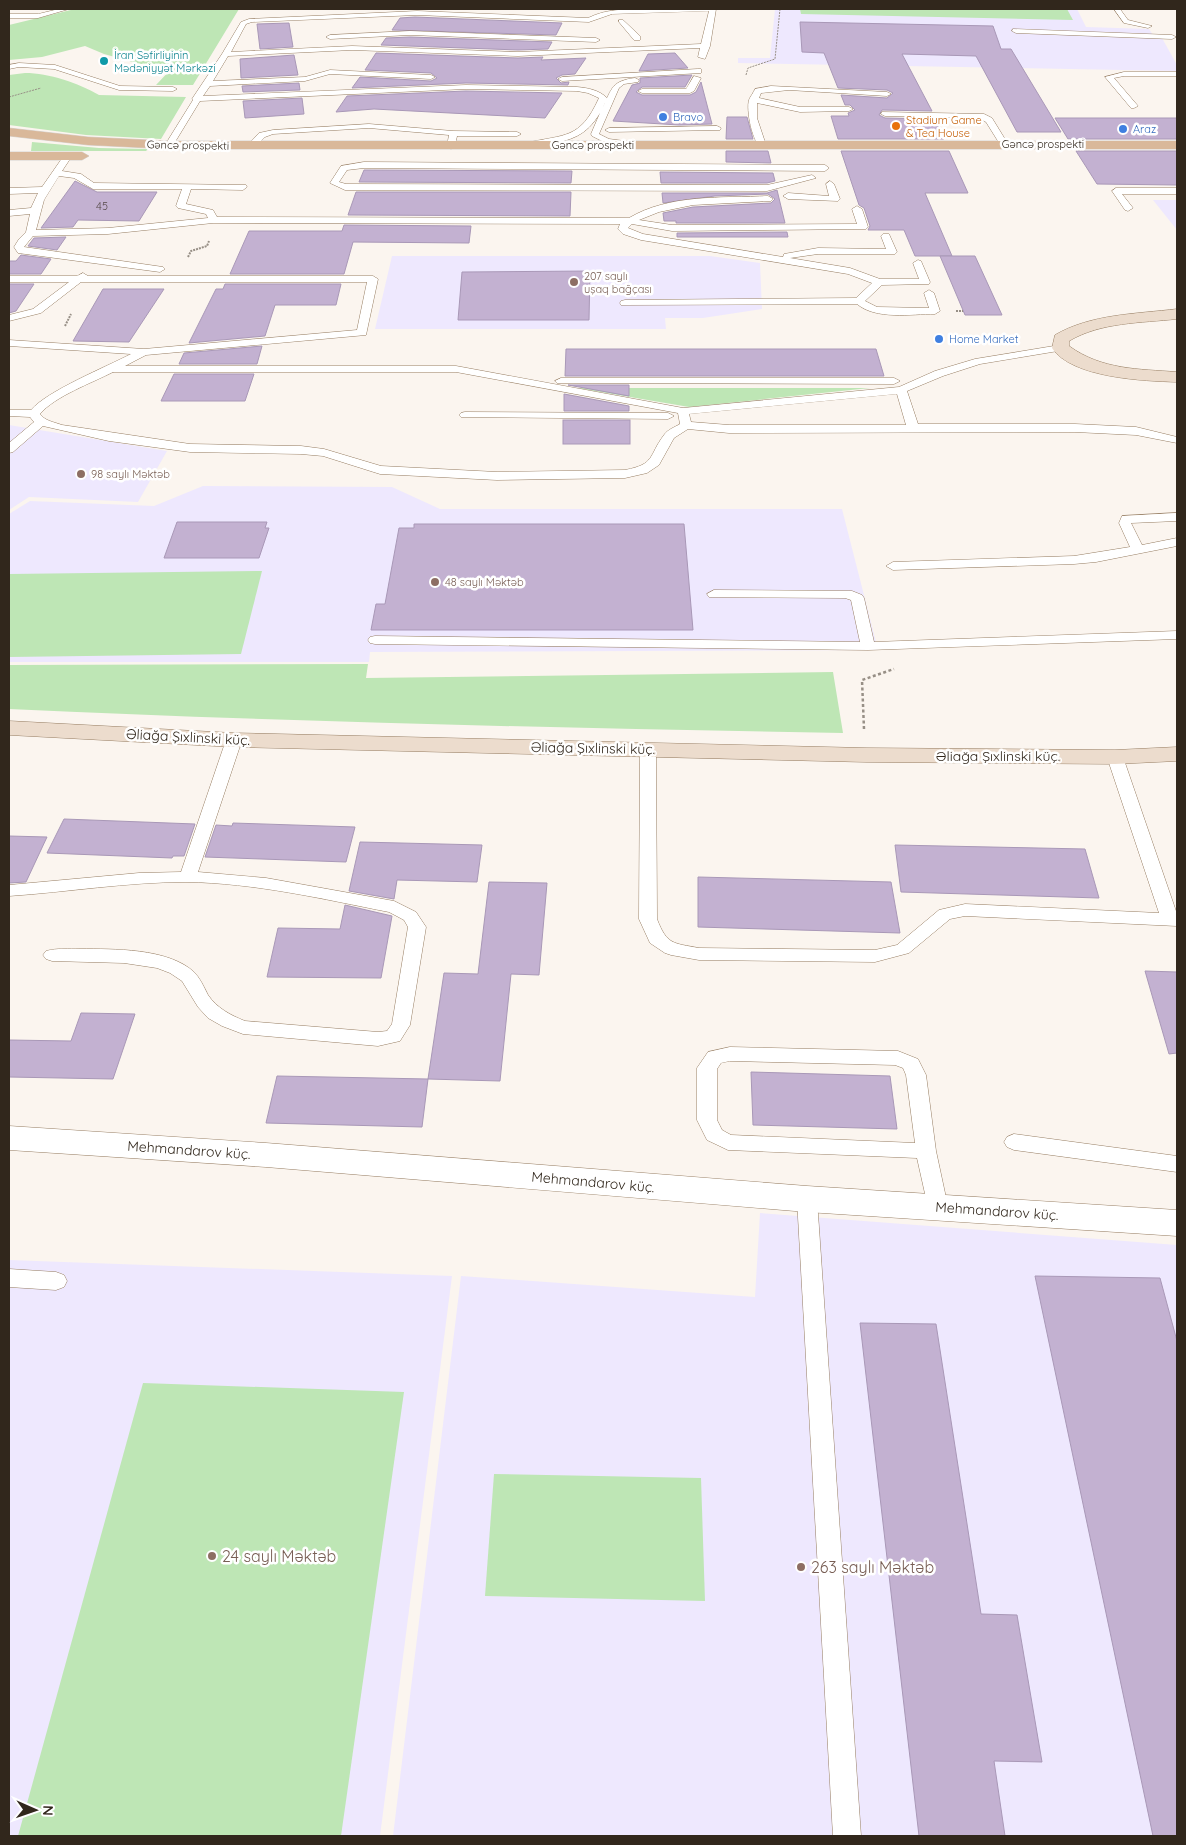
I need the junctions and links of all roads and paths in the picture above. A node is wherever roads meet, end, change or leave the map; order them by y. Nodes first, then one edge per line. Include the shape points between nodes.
1 (66, 9) edge
2 (713, 9) edge
3 (1117, 9) edge
4 (9, 16) edge
5 (622, 21) dead end
6 (585, 30) junction
7 (1016, 31) dead end
8 (1173, 32) edge
9 (708, 35) junction
10 (699, 36) dead end
11 (320, 37) dead end
12 (646, 38) dead end
13 (604, 40) dead end
14 (242, 41) dead end
15 (232, 42) junction
16 (1177, 44) edge
17 (706, 46) junction
18 (226, 54) junction
19 (9, 67) edge
20 (1177, 74) edge
21 (698, 75) junction
22 (436, 78) dead end
23 (455, 79) dead end
24 (549, 79) dead end
25 (494, 80) junction
26 (539, 80) dead end
27 (206, 84) junction
28 (47, 87) dead end
29 (466, 87) junction
30 (408, 88) junction
31 (173, 89) dead end
32 (642, 91) dead end
33 (887, 94) dead end
34 (9, 97) edge
35 (555, 98) dead end
36 (196, 99) junction
37 (753, 100) junction
38 (1134, 106) dead end
39 (849, 109) dead end
40 (885, 114) dead end
41 (717, 128) dead end
42 (666, 129) junction
43 (609, 130) dead end
44 (9, 132) edge
45 (517, 134) dead end
46 (452, 140) junction
47 (1004, 144) junction
48 (169, 145) junction
49 (528, 145) junction
50 (636, 145) junction
51 (667, 145) junction
52 (762, 145) junction
53 (1177, 145) edge
54 (251, 146) junction
55 (1177, 153) edge
56 (9, 156) edge
57 (68, 156) junction
58 (98, 156) dead end
59 (118, 156) dead end
60 (832, 158) dead end
61 (826, 168) junction
62 (57, 173) junction
63 (812, 178) junction
64 (830, 184) dead end
65 (187, 187) junction
66 (243, 187) dead end
67 (43, 190) junction
68 (9, 191) edge
69 (1177, 191) edge
70 (788, 196) junction
71 (1128, 208) dead end
72 (857, 209) dead end
73 (33, 212) junction
74 (9, 213) edge
75 (213, 220) junction
76 (629, 221) junction
77 (31, 233) junction
78 (886, 236) dead end
79 (777, 258) junction
80 (92, 261) junction
81 (918, 264) dead end
82 (181, 272) junction
83 (226, 278) junction
84 (9, 279) edge
85 (81, 279) junction
86 (880, 282) junction
87 (929, 293) dead end
88 (859, 301) junction
89 (624, 303) dead end
90 (1177, 314) edge
91 (9, 318) edge
92 (9, 343) edge
93 (1060, 348) junction
94 (144, 352) junction
95 (109, 369) junction
96 (1177, 377) edge
97 (918, 381) junction
98 (562, 388) junction
99 (901, 390) junction
100 (9, 413) edge
101 (465, 415) dead end
102 (684, 417) junction
103 (38, 418) junction
104 (913, 428) junction
105 (1177, 440) edge
106 (9, 449) edge
107 (1177, 517) edge
108 (1177, 542) edge
109 (1138, 550) junction
110 (893, 566) dead end
111 (714, 594) dead end
112 (1177, 635) edge
113 (375, 640) dead end
114 (868, 646) junction
115 (9, 728) edge
116 (234, 740) junction
117 (648, 750) junction
118 (1177, 754) edge
119 (1115, 757) junction
120 (188, 877) junction
121 (9, 891) edge
122 (1174, 920) edge
123 (52, 954) dead end
124 (9, 1138) edge
125 (1014, 1142) dead end
126 (926, 1151) junction
127 (1177, 1164) edge
128 (807, 1199) junction
129 (938, 1207) junction
130 (1177, 1223) edge
131 (9, 1278) edge
132 (56, 1280) dead end
133 (846, 1836) edge

1 - 4 lane via 38,16
2 - 6 lane via 612,12 600,14
2 - 9 lane
3 - 8 lane via 1129,24
5 - 12 lane via 633,39
6 - 11 lane
6 - 13 lane
6 - 15 lane via 425,13 263,19 243,23
7 - 8 lane
8 - 16 lane
9 - 10 lane
9 - 17 lane
14 - 15 lane
15 - 18 lane
17 - 18 lane via 518,54 381,48 321,53
17 - 21 lane
18 - 27 lane
19 - 31 lane via 55,67 119,88
20 - 38 lane via 1110,77
21 - 24 lane
21 - 32 lane via 687,91
21 - 50 lane via 628,80 616,87 595,134 610,142
22 - 27 lane via 328,68 305,79
23 - 25 lane
25 - 26 lane
25 - 29 lane
27 - 36 lane
28 - 34 path
29 - 30 lane
29 - 49 lane via 589,90 603,98 589,126 581,132 565,139
30 - 35 lane
30 - 36 lane
33 - 37 lane via 779,88 758,91
36 - 48 lane
37 - 39 lane via 798,109
37 - 52 lane via 752,114
40 - 47 lane via 981,116 989,120
41 - 42 lane
42 - 43 lane
42 - 51 lane
44 - 48 main road, Gəncə prospekti
45 - 46 lane
46 - 49 main road, Gəncə prospekti
46 - 54 main road, Gəncə prospekti
46 - 54 lane via 369,126 273,132 262,135
47 - 52 main road, Gəncə prospekti
47 - 53 main road, Gəncə prospekti
48 - 54 main road, Gəncə prospekti
49 - 50 main road, Gəncə prospekti
50 - 51 main road, Gəncə prospekti
51 - 52 main road, Gəncə prospekti
55 - 59 main road, Gəncə prospekti
56 - 57 main road
57 - 58 main road
57 - 62 lane
60 - 61 lane
61 - 63 lane
61 - 63 lane via 364,165 344,168 334,183 345,187 767,188
62 - 65 lane via 77,176 93,186
62 - 67 lane
63 - 70 lane via 802,191
64 - 70 lane via 834,199
65 - 66 lane
65 - 75 lane via 181,206 210,212
67 - 68 lane
67 - 73 lane
69 - 71 lane via 1116,191
70 - 76 lane via 666,207
72 - 76 lane via 863,227 672,228
73 - 74 lane
73 - 77 lane
75 - 76 lane
75 - 77 lane via 108,231
75 - 82 path via 207,246 191,251
76 - 79 lane via 623,229 641,236
77 - 80 lane via 22,241 21,251
78 - 79 lane via 892,252 818,251
79 - 86 lane via 850,271
80 - 82 lane
80 - 85 lane
81 - 86 lane via 925,282
82 - 83 lane
83 - 85 lane
83 - 94 lane via 373,279 362,332
84 - 85 lane
85 - 91 lane via 37,311
86 - 88 lane
87 - 88 lane via 935,311 877,310
88 - 89 lane
90 - 93 main road via 1088,326 1061,339
92 - 94 lane
93 - 96 main road via 1083,364 1103,370
93 - 97 lane via 969,363
94 - 95 lane
95 - 98 lane via 456,369
95 - 103 lane via 48,402
97 - 98 lane via 561,380
97 - 99 lane
98 - 102 lane
99 - 102 lane
99 - 104 lane
100 - 103 lane
101 - 102 lane
102 - 103 lane via 654,462 643,470 617,474 498,476 380,470 324,453 301,450 159,445 89,434
102 - 104 lane via 729,429
103 - 106 lane
104 - 105 lane via 1136,431
107 - 109 lane via 1127,519 1125,523
108 - 109 lane
109 - 110 lane via 1074,560
111 - 114 lane via 847,594 857,598
112 - 114 lane
113 - 114 lane
115 - 116 main road, Əliağa Şıxlinski küç.
116 - 117 main road, Əliağa Şıxlinski küç.
116 - 120 lane
117 - 119 main road, Əliağa Şıxlinski küç.
117 - 122 lane via 648,919 656,939 671,949 699,954 875,956 903,949 945,914 965,910
118 - 119 main road, Əliağa Şıxlinski küç.
119 - 122 lane
120 - 121 lane via 139,878
120 - 123 lane via 231,878 278,885 394,907 410,916 417,927 401,1025 393,1036 378,1039 243,1027 223,1019 208,1007 187,976 165,963 139,958
124 - 128 street, Mehmandarov küç.
125 - 127 lane
126 - 126 lane via 728,1142 714,1135 707,1120 707,1068 715,1057 730,1054 898,1058 910,1064 916,1075
126 - 129 lane
128 - 129 street, Mehmandarov küç.
128 - 133 lane
129 - 130 street, Mehmandarov küç.
131 - 132 lane

